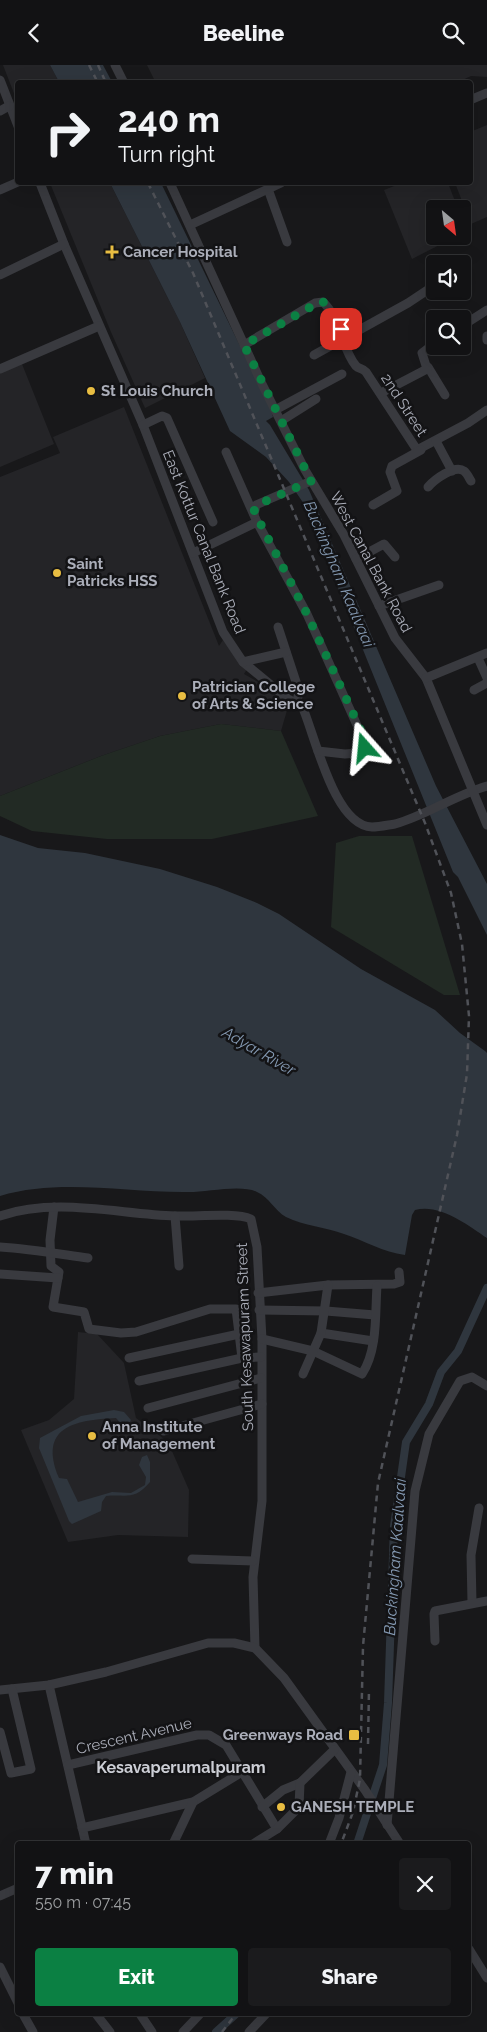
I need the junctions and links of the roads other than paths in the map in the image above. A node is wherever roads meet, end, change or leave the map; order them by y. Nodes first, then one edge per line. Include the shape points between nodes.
1 (115, 65) edge
2 (122, 80) edge
3 (0, 81) edge
4 (487, 93) edge
5 (473, 99) edge
6 (9, 106) junction
7 (0, 111) edge
8 (15, 119) edge
9 (15, 183) edge
10 (41, 185) edge
11 (171, 185) edge
12 (277, 185) edge
13 (268, 189) junction
14 (0, 190) edge
15 (190, 225) junction
16 (287, 242) dead end
17 (64, 244) junction
18 (0, 275) edge
19 (426, 291) edge
20 (487, 310) edge
21 (471, 320) edge
22 (99, 326) junction
23 (487, 336) edge
24 (343, 339) junction
25 (487, 340) edge
26 (244, 345) junction
27 (426, 350) edge
28 (314, 355) dead end
29 (428, 367) junction
30 (0, 369) edge
31 (342, 374) dead end
32 (381, 393) junction
33 (445, 395) dead end
34 (316, 399) dead end
35 (487, 409) edge
36 (275, 410) junction
37 (281, 421) junction
38 (143, 425) junction
39 (436, 441) junction
40 (419, 450) junction
41 (226, 452) dead end
42 (452, 471) junction
43 (471, 481) dead end
44 (309, 482) junction
45 (428, 487) dead end
46 (373, 505) dead end
47 (256, 518) junction
48 (213, 522) dead end
49 (193, 553) junction
50 (395, 557) dead end
51 (356, 559) junction
52 (439, 585) dead end
53 (379, 606) junction
54 (278, 627) dead end
55 (286, 652) junction
56 (487, 653) edge
57 (478, 658) junction
58 (243, 662) junction
59 (426, 678) junction
60 (487, 678) edge
61 (487, 683) edge
62 (474, 690) dead end
63 (297, 702) junction
64 (318, 751) junction
65 (487, 786) edge
66 (473, 790) junction
67 (487, 825) edge
68 (54, 1207) junction
69 (0, 1216) edge
70 (175, 1216) junction
71 (0, 1247) edge
72 (51, 1254) junction
73 (88, 1258) dead end
74 (179, 1266) dead end
75 (399, 1272) dead end
76 (0, 1273) edge
77 (58, 1278) junction
78 (328, 1285) junction
79 (377, 1286) junction
80 (258, 1293) junction
81 (259, 1310) junction
82 (326, 1311) junction
83 (375, 1315) junction
84 (321, 1333) junction
85 (239, 1334) junction
86 (262, 1339) junction
87 (373, 1341) junction
88 (313, 1351) junction
89 (261, 1357) junction
90 (129, 1358) dead end
91 (242, 1358) junction
92 (303, 1374) dead end
93 (261, 1378) junction
94 (140, 1381) dead end
95 (487, 1387) edge
96 (262, 1404) junction
97 (148, 1408) dead end
98 (164, 1431) dead end
99 (478, 1508) dead end
100 (192, 1559) dead end
101 (253, 1561) junction
102 (487, 1601) edge
103 (472, 1603) junction
104 (435, 1641) dead end
105 (255, 1648) junction
106 (49, 1685) junction
107 (12, 1689) junction
108 (0, 1690) edge
109 (0, 1732) edge
110 (334, 1750) junction
111 (68, 1765) junction
112 (351, 1771) junction
113 (242, 1772) junction
114 (300, 1783) junction
115 (193, 1802) junction
116 (262, 1807) junction
117 (386, 1825) junction
118 (82, 1828) junction
119 (276, 1829) junction
120 (85, 1841) edge
121 (174, 1841) edge
122 (258, 1841) edge
123 (330, 1841) edge
124 (398, 1841) edge
125 (15, 1890) edge
126 (0, 1897) edge
127 (471, 1952) edge
128 (0, 1967) edge
129 (487, 1978) edge
130 (15, 1997) edge
131 (24, 2016) edge
132 (98, 2016) edge
133 (141, 2016) edge
134 (198, 2016) edge
135 (265, 2016) edge
136 (259, 2028) edge
137 (33, 2032) edge
138 (110, 2032) edge
139 (152, 2032) edge
140 (183, 2032) edge
141 (249, 2032) edge

1 - 2 street
3 - 6 street
4 - 5 street
6 - 7 street
6 - 8 street
9 - 14 street
10 - 17 street, East Kottur Canal Bank Road
11 - 15 street, West Canal Bank Road
12 - 13 street
13 - 15 street
13 - 16 street
15 - 26 street, West Canal Bank Road
17 - 18 street
17 - 22 street, East Kottur Canal Bank Road
19 - 24 street
20 - 21 street
22 - 30 street
22 - 38 street, East Kottur Canal Bank Road
23 - 25 street
24 - 26 street, 2nd Street via 341,329 321,301
24 - 28 street
24 - 32 street, 2nd Street via 357,366 366,371
26 - 36 street, West Canal Bank Road
27 - 29 street via 422,353
29 - 32 street
29 - 33 street
31 - 36 street
32 - 40 street, 2nd Street
34 - 37 street
35 - 39 street
36 - 37 street, West Canal Bank Road
37 - 44 street, West Canal Bank Road
38 - 48 street via 160,417 167,418
38 - 49 street, East Kottur Canal Bank Road
39 - 40 street
39 - 42 street
40 - 46 street via 392,466 390,472 397,491
41 - 47 street
42 - 43 street via 464,471
42 - 45 street
44 - 47 street via 259,504 254,508
44 - 51 street, West Canal Bank Road
47 - 49 street
47 - 64 street via 307,614 365,743 365,748 356,753
49 - 58 street, East Kottur Canal Bank Road via 223,632
50 - 51 street via 384,544
51 - 53 street, West Canal Bank Road
52 - 53 street
53 - 59 street, West Canal Bank Road via 394,638
54 - 55 street
55 - 58 street
55 - 63 street via 299,691
56 - 57 street
57 - 59 street
57 - 60 street
58 - 63 street, East Kottur Canal Bank Road via 288,699
59 - 66 street, West Canal Bank Road
61 - 62 street
63 - 64 street via 303,709
64 - 66 street via 336,796 350,817 370,827 395,824
65 - 66 street
66 - 67 street, West Canal Bank Road
68 - 69 street, South Kesawapuram Street via 17,1210
68 - 70 street, South Kesawapuram Street
68 - 72 street
70 - 74 street
70 - 80 street, South Kesawapuram Street via 251,1219 258,1247
71 - 72 street via 38,1249
72 - 73 street
72 - 77 street via 51,1266 58,1270
75 - 79 street via 401,1280 397,1284
76 - 77 street
77 - 85 street via 53,1307 84,1312 89,1329 136,1332 210,1309 236,1309
78 - 79 street
78 - 80 street
78 - 82 street
79 - 83 street
80 - 81 street, South Kesawapuram Street
81 - 82 street
81 - 86 street, South Kesawapuram Street
82 - 83 street
82 - 84 street
83 - 87 street
84 - 87 street
84 - 88 street
85 - 90 street
85 - 91 street
86 - 88 street
86 - 89 street, South Kesawapuram Street
87 - 88 street via 362,1374
88 - 92 street
89 - 91 street
89 - 93 street, South Kesawapuram Street
91 - 94 street
93 - 96 street, South Kesawapuram Street
93 - 97 street
95 - 117 street via 472,1377 460,1381 429,1434 414,1491
96 - 98 street
96 - 101 street, South Kesawapuram Street via 262,1501
99 - 103 street via 471,1555
100 - 101 street
101 - 105 street, South Kesawapuram Street
102 - 103 street
103 - 104 street via 436,1611
105 - 106 street via 234,1643 208,1643
105 - 110 street via 284,1678
106 - 107 street
106 - 111 street
107 - 108 street
107 - 109 street via 31,1769 11,1773
110 - 112 street
110 - 114 street
111 - 113 street, Crescent Avenue via 209,1735 226,1745
111 - 118 street
112 - 117 street
112 - 123 street
113 - 115 street
113 - 116 street, Crescent Avenue
114 - 116 street via 283,1790
114 - 119 street via 299,1807
115 - 118 street
115 - 121 street
116 - 119 street, Crescent Avenue
117 - 124 street
118 - 120 street
119 - 122 street
125 - 126 street
127 - 129 street
128 - 130 street
131 - 137 street
132 - 138 street
133 - 139 street
134 - 140 street
135 - 136 street
136 - 141 street

